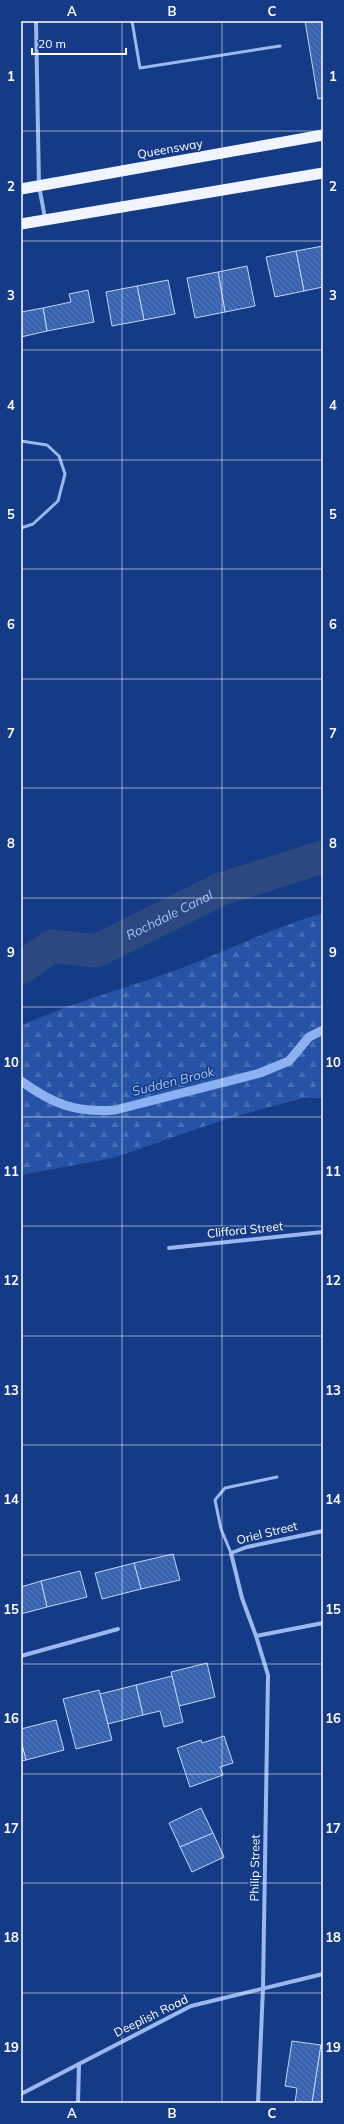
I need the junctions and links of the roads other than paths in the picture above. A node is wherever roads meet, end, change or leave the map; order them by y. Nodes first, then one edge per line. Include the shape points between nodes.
1 (36, 21) edge
2 (132, 21) edge
3 (280, 46) dead end
4 (323, 135) edge
5 (323, 173) edge
6 (39, 186) junction
7 (21, 189) edge
8 (46, 220) junction
9 (21, 224) edge
10 (21, 441) edge
11 (21, 528) edge
12 (323, 1232) edge
13 (168, 1248) dead end
14 (277, 1477) dead end
15 (323, 1531) edge
16 (231, 1553) junction
17 (323, 1624) edge
18 (118, 1629) dead end
19 (256, 1636) junction
20 (21, 1656) edge
21 (323, 1974) edge
22 (263, 1988) junction
23 (78, 2064) junction
24 (21, 2094) edge
25 (78, 2103) edge
26 (258, 2103) edge

1 - 6 street
2 - 3 lane via 140,68
4 - 6 highway, Queensway
5 - 8 highway
6 - 7 highway, Queensway
6 - 8 street
8 - 9 highway
10 - 11 lane via 47,445 59,456 65,474 58,501 34,524
12 - 13 street, Clifford Street
14 - 16 lane via 225,1488 215,1500 221,1528
15 - 16 street, Oriel Street via 247,1547
16 - 19 street, Oriel Street via 242,1598
17 - 19 street
18 - 20 street
19 - 22 street, Philip Street via 268,1675
21 - 22 street, Deeplish Road
22 - 23 street, Deeplish Road via 191,2006
22 - 26 street, Philip Street
23 - 24 street, Deeplish Road
23 - 25 street

